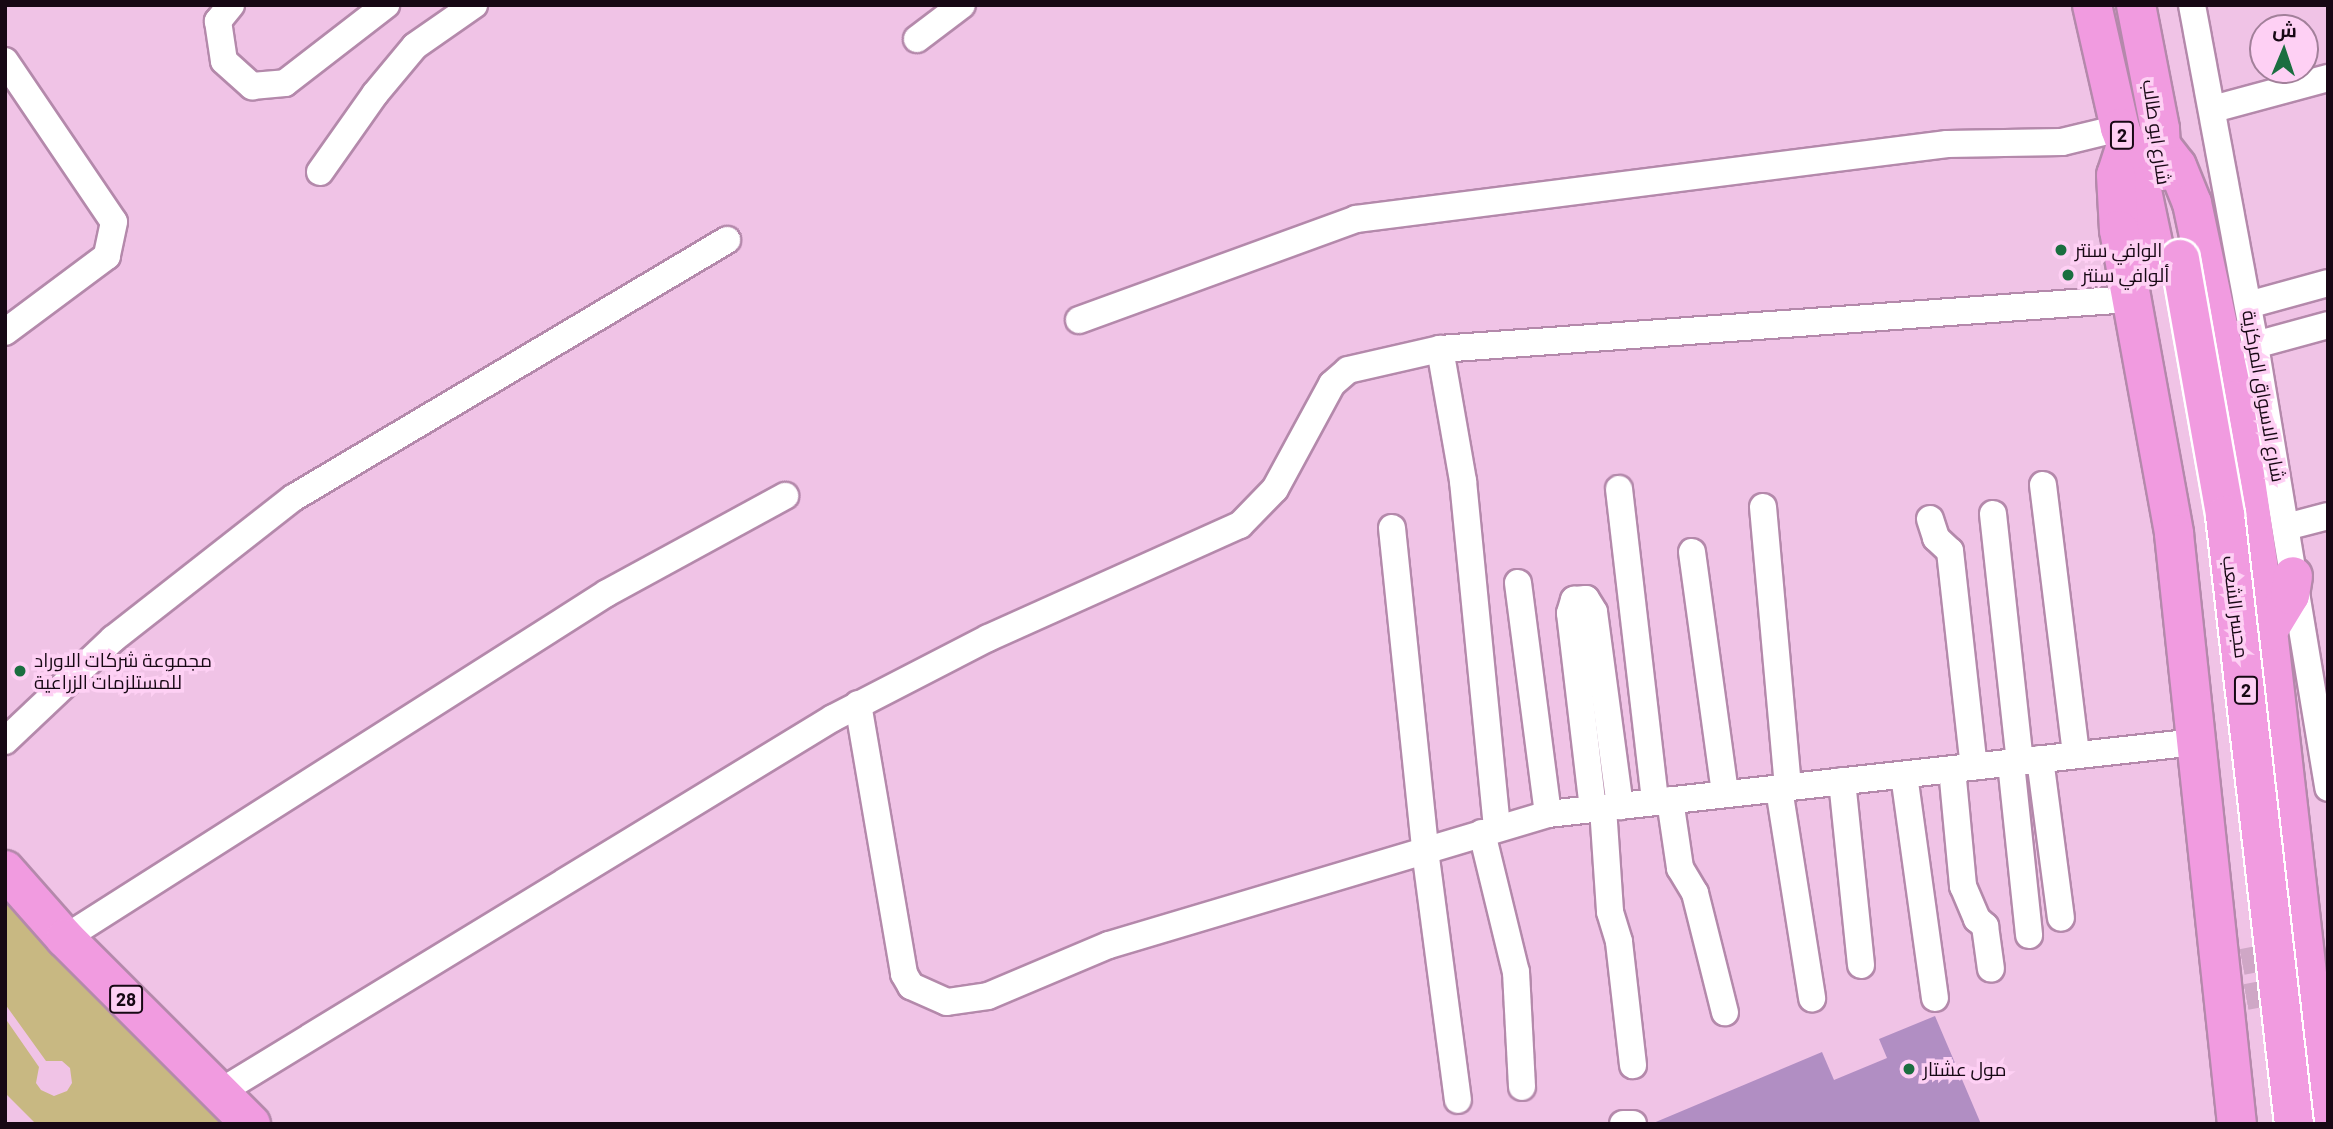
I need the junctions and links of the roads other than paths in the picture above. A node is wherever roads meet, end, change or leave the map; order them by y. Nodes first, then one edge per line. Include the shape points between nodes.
1 (231, 5) edge
2 (386, 5) edge
3 (474, 5) edge
4 (962, 5) edge
5 (2092, 5) edge
6 (2136, 5) edge
7 (2192, 5) edge
8 (918, 39) dead end
9 (5, 61) edge
10 (2328, 78) edge
11 (2213, 109) junction
12 (2136, 141) junction
13 (320, 172) dead end
14 (727, 240) dead end
15 (2169, 260) junction
16 (2328, 283) edge
17 (2129, 299) junction
18 (2248, 305) junction
19 (1079, 320) dead end
20 (2328, 325) edge
21 (5, 332) edge
22 (2255, 345) junction
23 (1440, 349) junction
24 (2043, 485) dead end
25 (1619, 489) dead end
26 (785, 496) dead end
27 (1763, 507) dead end
28 (1993, 514) dead end
29 (2328, 516) edge
30 (1930, 519) dead end
31 (2286, 527) junction
32 (1392, 528) dead end
33 (1692, 552) dead end
34 (2294, 576) junction
35 (1518, 583) dead end
36 (2268, 631) junction
37 (858, 704) junction
38 (5, 741) edge
39 (2196, 742) junction
40 (2076, 755) junction
41 (2024, 761) junction
42 (1963, 768) junction
43 (1903, 775) junction
44 (1842, 782) junction
45 (1783, 788) junction
46 (2328, 788) edge
47 (1725, 794) junction
48 (1663, 801) junction
49 (1605, 808) junction
50 (1548, 814) junction
51 (1490, 830) junction
52 (1425, 850) junction
53 (5, 870) edge
54 (2061, 918) dead end
55 (2029, 935) dead end
56 (65, 938) junction
57 (1861, 965) dead end
58 (2307, 967) edge
59 (1991, 969) dead end
60 (1812, 998) dead end
61 (1935, 998) dead end
62 (1725, 1012) dead end
63 (1633, 1065) dead end
64 (1522, 1087) dead end
65 (219, 1093) junction
66 (1458, 1100) dead end
67 (251, 1124) edge
68 (1623, 1124) edge
69 (1633, 1124) edge
70 (2236, 1124) edge
71 (2273, 1124) edge
72 (2294, 1124) edge
73 (2324, 1124) edge

1 - 2 street via 218,21 225,61 252,86 285,83
3 - 13 street via 415,46
4 - 8 street
5 - 12 highway, شارع ابو طالب / 2
6 - 12 highway, شارع ابو طالب / 2
7 - 11 street, شارع الاسواق المركزية
9 - 21 street via 114,222 107,256
10 - 11 street
11 - 18 street, شارع الاسواق المركزية
12 - 15 highway, شارع ابو طالب / 2 via 2163,181
12 - 17 highway via 2116,175
12 - 19 street via 1947,144 1356,219
12 - 36 highway via 2177,166 2192,203 2234,400
14 - 38 street via 293,498 113,639
15 - 71 highway, مجسر الشعب / 2
15 - 72 highway, مجسر الشعب / 2, bridge via 2225,515
16 - 18 street
17 - 23 street
17 - 39 highway via 2174,534
18 - 22 street, شارع الاسواق المركزية
20 - 22 street
22 - 31 street, شارع الاسواق المركزية
23 - 37 street via 1349,370 1332,384 1275,489 1240,525 988,638
23 - 51 street via 1463,481
24 - 40 street
25 - 48 street
26 - 56 street via 607,593
27 - 45 street
28 - 41 street
29 - 31 street
30 - 42 street via 1936,538 1950,551
31 - 34 street, شارع الاسواق المركزية
32 - 52 street
33 - 47 street
34 - 36 highway via 2286,603
34 - 46 street, شارع الاسواق المركزية
35 - 50 street
36 - 58 highway
37 - 52 street via 904,974 911,986 947,1002 988,996 1109,945
37 - 65 street
39 - 40 street
39 - 70 highway via 2232,981
40 - 41 street
41 - 42 street
41 - 54 street
41 - 55 street
42 - 43 street
42 - 59 street via 1963,886 1977,919 1985,926
43 - 44 street
43 - 61 street
44 - 45 street
44 - 57 street
45 - 47 street
45 - 60 street
47 - 48 street
48 - 49 street
48 - 62 street via 1680,868 1695,893
49 - 49 street via 1570,613 1574,600 1586,599 1594,612
49 - 50 street
49 - 63 street via 1610,912 1619,942
50 - 51 street
51 - 52 street
51 - 64 street via 1516,972
52 - 66 street
53 - 56 highway, 28
56 - 65 highway, 28
58 - 73 highway
65 - 67 highway, 28
68 - 69 street

